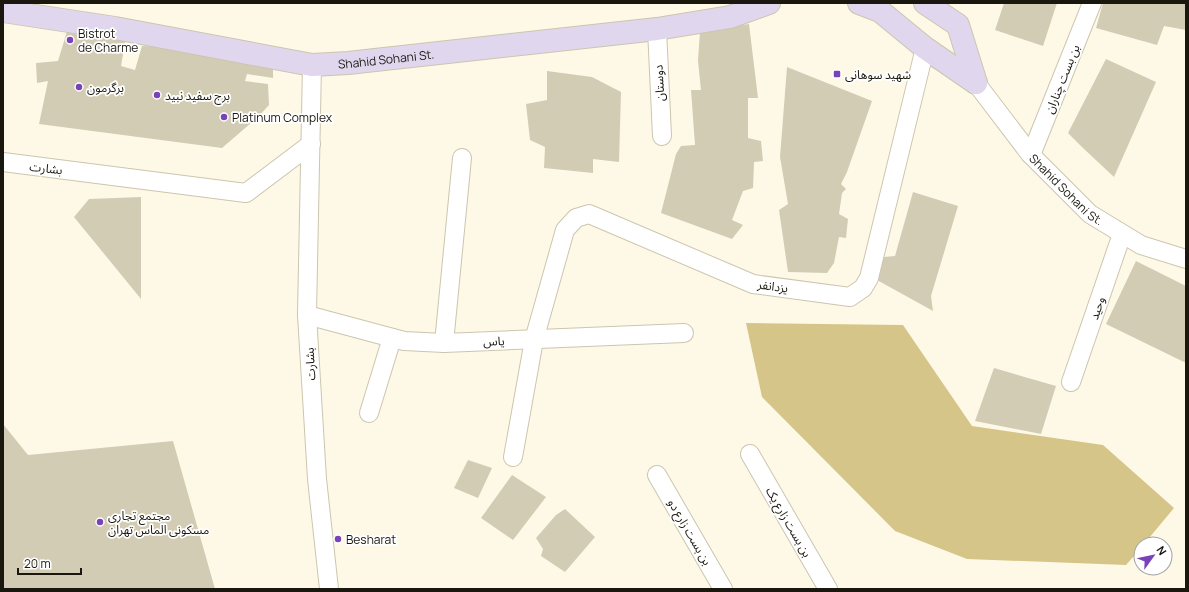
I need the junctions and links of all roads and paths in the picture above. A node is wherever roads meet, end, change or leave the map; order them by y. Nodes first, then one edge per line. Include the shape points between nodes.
1 (769, 3) edge
2 (859, 3) edge
3 (925, 3) edge
4 (1092, 3) edge
5 (3, 11) edge
6 (657, 29) junction
7 (926, 48) junction
8 (312, 65) junction
9 (976, 83) junction
10 (662, 136) dead end
11 (311, 144) junction
12 (1031, 155) junction
13 (462, 158) dead end
14 (3, 162) edge
15 (1122, 234) junction
16 (1186, 259) edge
17 (307, 314) junction
18 (684, 333) dead end
19 (392, 338) junction
20 (534, 340) junction
21 (444, 344) junction
22 (1071, 382) dead end
23 (369, 413) dead end
24 (750, 454) dead end
25 (513, 457) dead end
26 (657, 475) dead end
27 (330, 587) edge
28 (723, 589) edge
29 (828, 589) edge

1 - 6 main road, Shahid Sohani St. via 730,17
2 - 7 main road, Shahid Sohani St. via 880,10
3 - 9 main road, Shahid Sohani St. via 958,25
4 - 12 street, بن بست چناران
5 - 8 main road, Shahid Sohani St. via 115,28
6 - 8 main road, Shahid Sohani St.
6 - 10 street, دوستان
7 - 9 main road, Shahid Sohani St.
7 - 20 street, یزدانفر via 869,278 863,288 850,297 753,284 589,214 576,218 565,230
8 - 11 street, بشارت
9 - 12 street, Shahid Sohani St.
11 - 14 street, بشارت via 246,193
11 - 17 street, بشارت
12 - 15 street, Shahid Sohani St. via 1090,214
13 - 21 street
15 - 16 street, Shahid Sohani St. via 1141,245
15 - 22 street, وحید
17 - 19 street, یاس
17 - 27 street, بشارت via 317,479
18 - 20 street, یاس
19 - 21 street, یاس
19 - 23 street
20 - 21 street, یاس
20 - 25 street, یزدانفر
24 - 29 street, بن بست زارع یک
26 - 28 street, بن بست زارع دو

